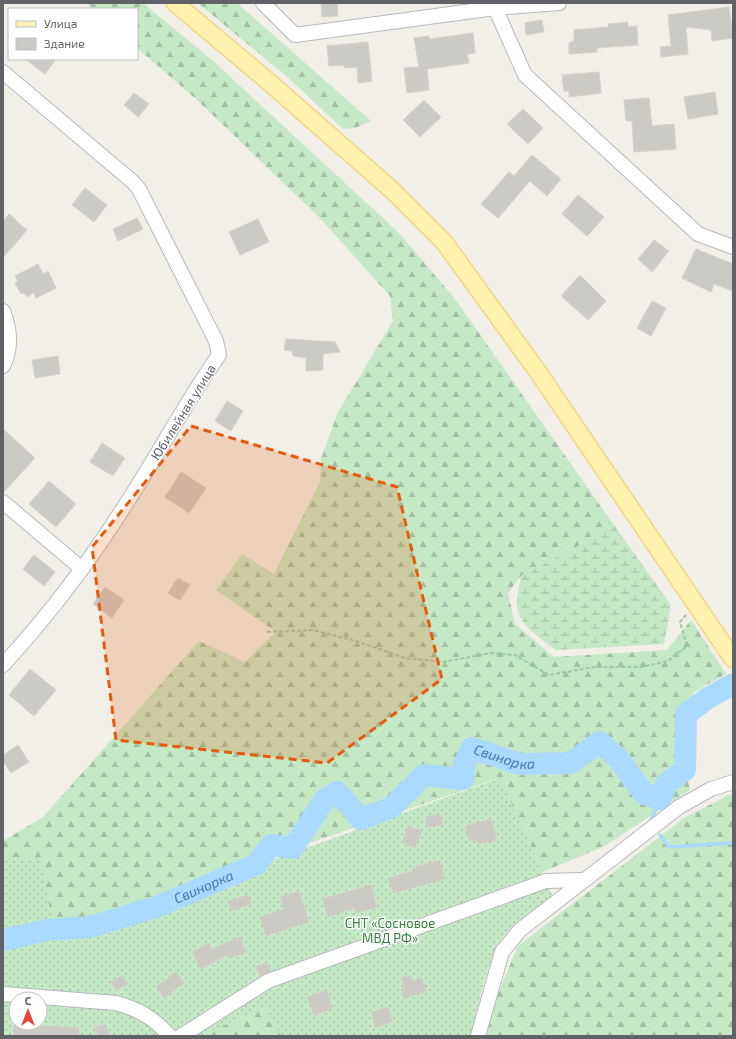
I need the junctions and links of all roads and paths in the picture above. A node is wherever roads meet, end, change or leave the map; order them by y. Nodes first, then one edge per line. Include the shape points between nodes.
1 (175, 3) edge
2 (263, 3) edge
3 (559, 3) edge
4 (495, 8) junction
5 (3, 72) edge
6 (733, 247) edge
7 (3, 311) edge
8 (3, 366) edge
9 (3, 502) edge
10 (82, 569) junction
11 (696, 606) junction
12 (267, 632) dead end
13 (733, 659) edge
14 (3, 665) edge
15 (733, 782) edge
16 (582, 880) junction
17 (3, 994) edge
18 (170, 1036) edge
19 (181, 1036) edge
20 (478, 1036) edge

1 - 11 main road via 376,176 444,242 538,372
2 - 4 street via 295,35
3 - 4 street
4 - 6 street via 525,75 698,234
5 - 10 street, Юбилейная улица via 139,189 218,347 219,355 126,505
7 - 8 street via 9,333 8,352
9 - 10 street
10 - 14 street, Юбилейная улица
11 - 12 path via 680,622 687,646 668,661 641,667 594,667 549,675 515,655 491,653 443,662 405,658 313,630
11 - 13 main road
15 - 16 street via 679,807
16 - 19 street via 546,881 268,980
16 - 20 street via 520,930 502,952
17 - 18 street via 116,1004 134,1008 147,1015

